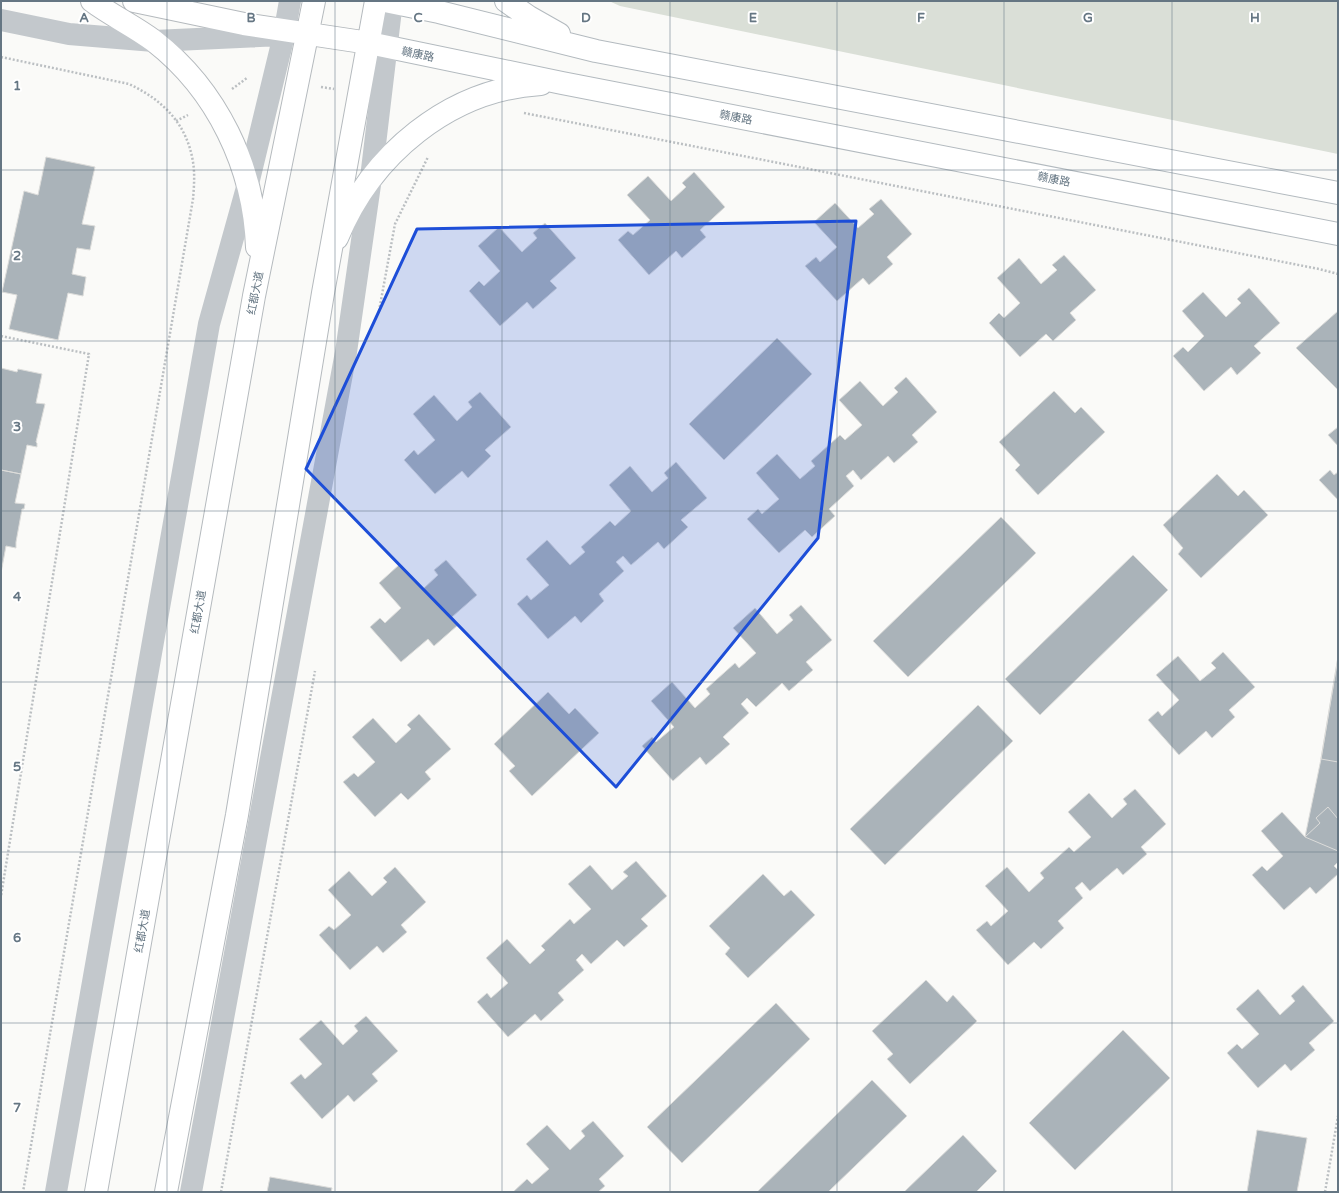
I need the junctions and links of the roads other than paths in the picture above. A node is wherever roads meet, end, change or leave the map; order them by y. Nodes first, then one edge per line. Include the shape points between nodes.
1 (92, 1) edge
2 (134, 1) edge
3 (290, 1) edge
4 (314, 1) edge
5 (386, 1) edge
6 (506, 1) edge
7 (1, 20) edge
8 (284, 33) junction
9 (308, 34) junction
10 (154, 41) junction
11 (377, 45) junction
12 (596, 51) junction
13 (562, 83) junction
14 (371, 178) junction
15 (248, 184) junction
16 (1338, 194) edge
17 (1338, 234) edge
18 (323, 293) junction
19 (254, 296) junction
20 (56, 1192) edge
21 (96, 1192) edge
22 (166, 1192) edge
23 (191, 1192) edge

1 - 10 main road
2 - 8 main road, 赣康路
3 - 8 street
4 - 9 main road, 红都大道
5 - 11 main road
5 - 12 main road
6 - 12 main road via 554,31
7 - 10 street via 69,34
8 - 9 main road, 赣康路
8 - 10 street
8 - 15 street
9 - 11 main road, 赣康路
9 - 19 main road, 红都大道
10 - 15 main road via 180,64 218,113
11 - 13 main road, 赣康路
11 - 14 street
11 - 18 main road via 360,94
12 - 16 main road
13 - 14 main road via 505,90 477,98 451,110 404,142
13 - 17 main road, 赣康路
14 - 18 main road via 349,210 337,237 328,264
14 - 23 street via 346,352
15 - 19 main road via 256,233
15 - 20 street via 209,324
18 - 22 main road via 237,815
19 - 21 main road, 红都大道

